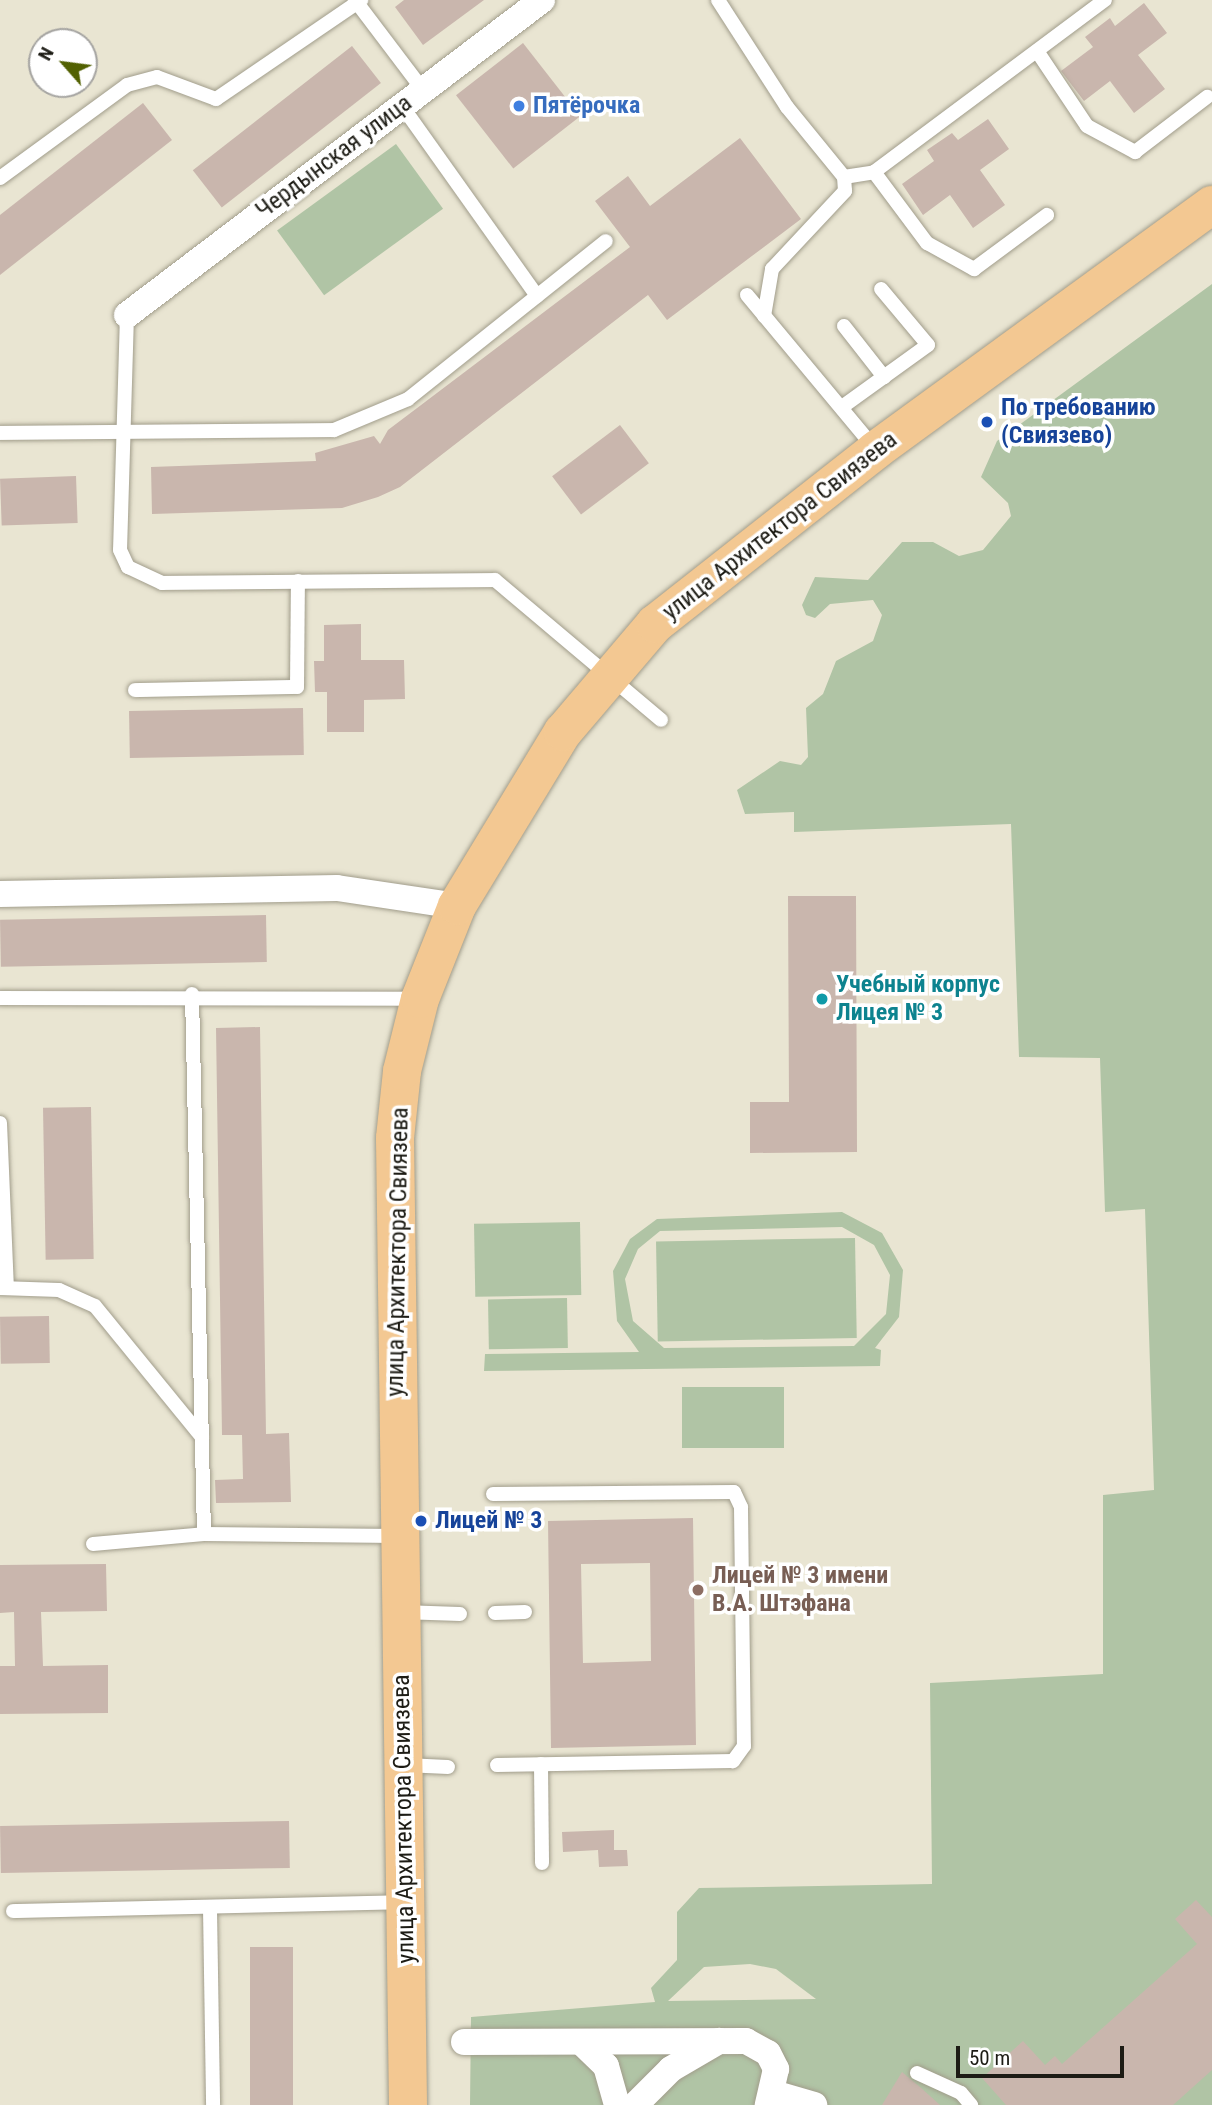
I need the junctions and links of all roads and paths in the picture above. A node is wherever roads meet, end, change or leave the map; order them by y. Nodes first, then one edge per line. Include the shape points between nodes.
1 (542, 0) edge
2 (718, 0) edge
3 (1104, 0) edge
4 (358, 1) edge
5 (1037, 51) junction
6 (1207, 97) dead end
7 (413, 98) junction
8 (874, 172) junction
9 (844, 177) junction
10 (0, 178) edge
11 (1212, 205) edge
12 (1047, 215) dead end
13 (606, 241) dead end
14 (881, 289) dead end
15 (747, 295) dead end
16 (537, 296) junction
17 (127, 315) joint
18 (765, 316) junction
19 (844, 326) dead end
20 (884, 377) junction
21 (842, 407) junction
22 (121, 431) junction
23 (0, 433) edge
24 (876, 450) junction
25 (298, 581) junction
26 (608, 672) junction
27 (135, 690) dead end
28 (661, 720) dead end
29 (0, 894) edge
30 (457, 906) junction
31 (192, 994) junction
32 (0, 998) edge
33 (420, 999) junction
34 (0, 1123) edge
35 (4, 1288) edge
36 (202, 1437) junction
37 (493, 1494) dead end
38 (205, 1534) junction
39 (399, 1536) junction
40 (93, 1544) dead end
41 (400, 1612) junction
42 (525, 1612) dead end
43 (495, 1613) dead end
44 (460, 1614) dead end
45 (541, 1764) junction
46 (403, 1765) junction
47 (497, 1765) dead end
48 (448, 1767) dead end
49 (542, 1863) dead end
50 (405, 1902) junction
51 (210, 1909) junction
52 (13, 1911) dead end
53 (723, 2039) junction
54 (464, 2042) dead end
55 (582, 2043) junction
56 (917, 2073) dead end
57 (771, 2099) edge
58 (214, 2105) edge
59 (408, 2105) edge
60 (617, 2105) edge
61 (635, 2105) edge
62 (814, 2105) edge
63 (971, 2105) edge

1 - 7 street, Чердынская улица
2 - 9 lane via 787,107
3 - 5 lane
4 - 7 lane
4 - 10 lane via 216,99 158,77 127,85
5 - 6 lane via 1087,126 1135,152
5 - 8 lane
7 - 16 lane
7 - 17 street, Чердынская улица
8 - 9 lane
8 - 12 lane via 927,243 974,269
9 - 18 lane via 845,191 772,269
11 - 24 main road, улица Архитектора Свиязева
13 - 16 lane
14 - 20 lane via 928,345
15 - 18 lane
16 - 22 lane via 408,399 334,430
17 - 22 lane
18 - 21 lane
19 - 20 lane
20 - 21 lane
21 - 24 lane
22 - 23 lane
22 - 25 lane via 120,550 128,567 162,583
24 - 26 main road, улица Архитектора Свиязева via 708,577
25 - 26 lane via 495,580
25 - 27 lane via 298,687
26 - 28 lane
26 - 30 main road, улица Архитектора Свиязева via 541,765
29 - 30 street via 337,888
30 - 33 main road, улица Архитектора Свиязева
31 - 32 lane
31 - 33 lane
31 - 36 lane
33 - 39 main road, улица Архитектора Свиязева via 401,1071 395,1138
34 - 35 lane
35 - 36 lane via 59,1290 95,1306
36 - 38 lane
37 - 45 lane via 725,1490 740,1498 743,1754 733,1761
38 - 39 lane
38 - 40 lane
39 - 41 main road, улица Архитектора Свиязева
41 - 44 lane
41 - 46 main road, улица Архитектора Свиязева
42 - 43 lane
45 - 47 lane
45 - 49 lane
46 - 48 lane
46 - 50 main road, улица Архитектора Свиязева
50 - 51 lane
50 - 59 main road, улица Архитектора Свиязева
51 - 52 lane
51 - 58 lane
53 - 55 street
53 - 57 street via 746,2041 768,2053 776,2069
53 - 61 street via 671,2069
54 - 55 street
55 - 60 street via 606,2066
56 - 63 lane via 961,2093
57 - 62 street

